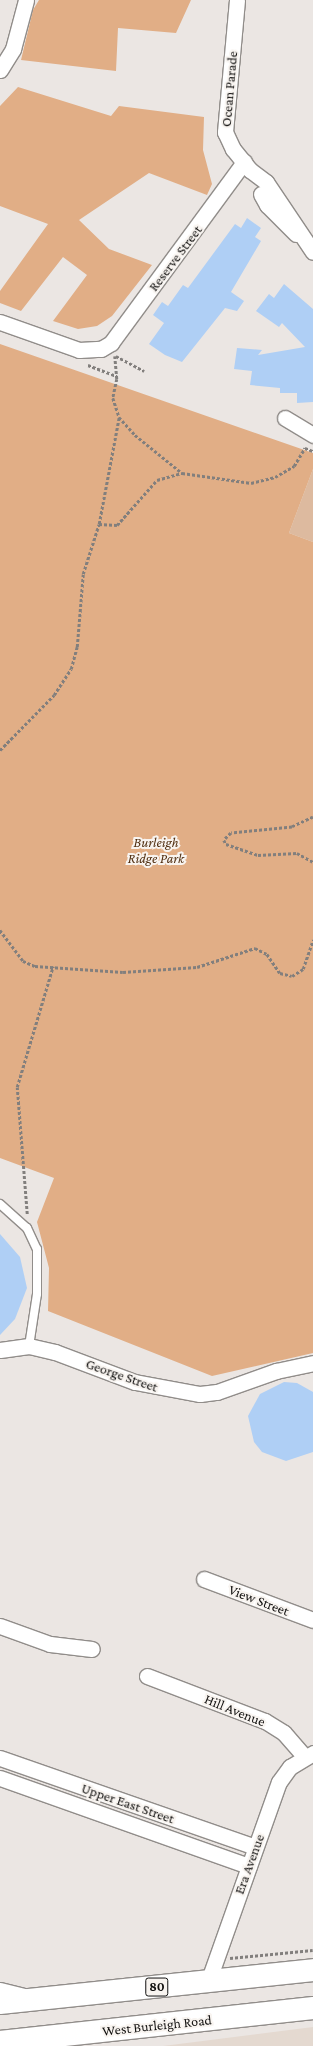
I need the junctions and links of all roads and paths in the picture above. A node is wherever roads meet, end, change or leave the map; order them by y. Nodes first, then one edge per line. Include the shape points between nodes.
1 (237, 0) edge
2 (26, 3) edge
3 (0, 70) edge
4 (247, 166) junction
5 (313, 252) edge
6 (0, 322) edge
7 (100, 349) junction
8 (115, 355) junction
9 (91, 366) dead end
10 (144, 370) dead end
11 (117, 376) junction
12 (119, 417) junction
13 (285, 418) dead end
14 (313, 435) edge
15 (305, 448) dead end
16 (182, 473) junction
17 (99, 524) junction
18 (0, 750) edge
19 (313, 817) edge
20 (313, 862) edge
21 (0, 930) edge
22 (313, 940) edge
23 (53, 966) junction
24 (0, 1204) edge
25 (27, 1228) junction
26 (29, 1346) junction
27 (0, 1350) edge
28 (313, 1363) edge
29 (204, 1579) dead end
30 (313, 1620) edge
31 (0, 1626) edge
32 (92, 1649) dead end
33 (147, 1676) dead end
34 (309, 1755) edge
35 (0, 1758) edge
36 (0, 1778) edge
37 (255, 1847) junction
38 (249, 1866) junction
39 (313, 1950) edge
40 (228, 1958) dead end
41 (313, 1970) edge
42 (208, 1982) junction
43 (0, 1990) edge
44 (31, 1998) junction
45 (0, 2003) edge
46 (313, 2008) edge
47 (141, 2027) junction
48 (0, 2031) edge
49 (0, 2042) edge

1 - 4 street, Ocean Parade via 225,132
2 - 3 street via 13,49
4 - 5 street, Ocean Parade via 266,182
4 - 7 street, Reserve Street via 120,333
6 - 7 street via 79,350
7 - 8 path
8 - 10 path
8 - 11 path
9 - 11 path
11 - 12 path via 113,398
12 - 16 path via 135,435
12 - 17 path
13 - 14 street
15 - 16 path via 294,466 275,477 251,483
16 - 17 path via 157,480 117,524
17 - 18 path via 83,574 77,647 71,669 54,695
19 - 20 path via 292,827 231,833 224,840 226,844 258,854 297,853
21 - 23 path via 23,961 35,966
22 - 23 path via 303,969 292,976 280,973 267,954 254,948 197,966 123,972
23 - 25 path via 17,1087
24 - 25 lane
25 - 26 lane via 37,1249 38,1271
26 - 27 street, George Street
26 - 28 street, George Street via 55,1352 148,1386 200,1394 216,1392 276,1371
29 - 30 street, View Street
31 - 32 street via 50,1644
33 - 34 street, Hill Avenue via 265,1721 284,1733
34 - 37 street, Era Avenue via 286,1770 279,1782
35 - 37 street, Upper East Street
36 - 38 street, Upper East Street
37 - 38 street, Era Avenue
38 - 42 street, Era Avenue
39 - 40 path
41 - 42 main road, 80
42 - 44 main road, 80
43 - 44 street
44 - 45 main road, 80
46 - 47 main road, West Burleigh Road
47 - 48 main road via 88,2022
47 - 49 main road, West Burleigh Road

